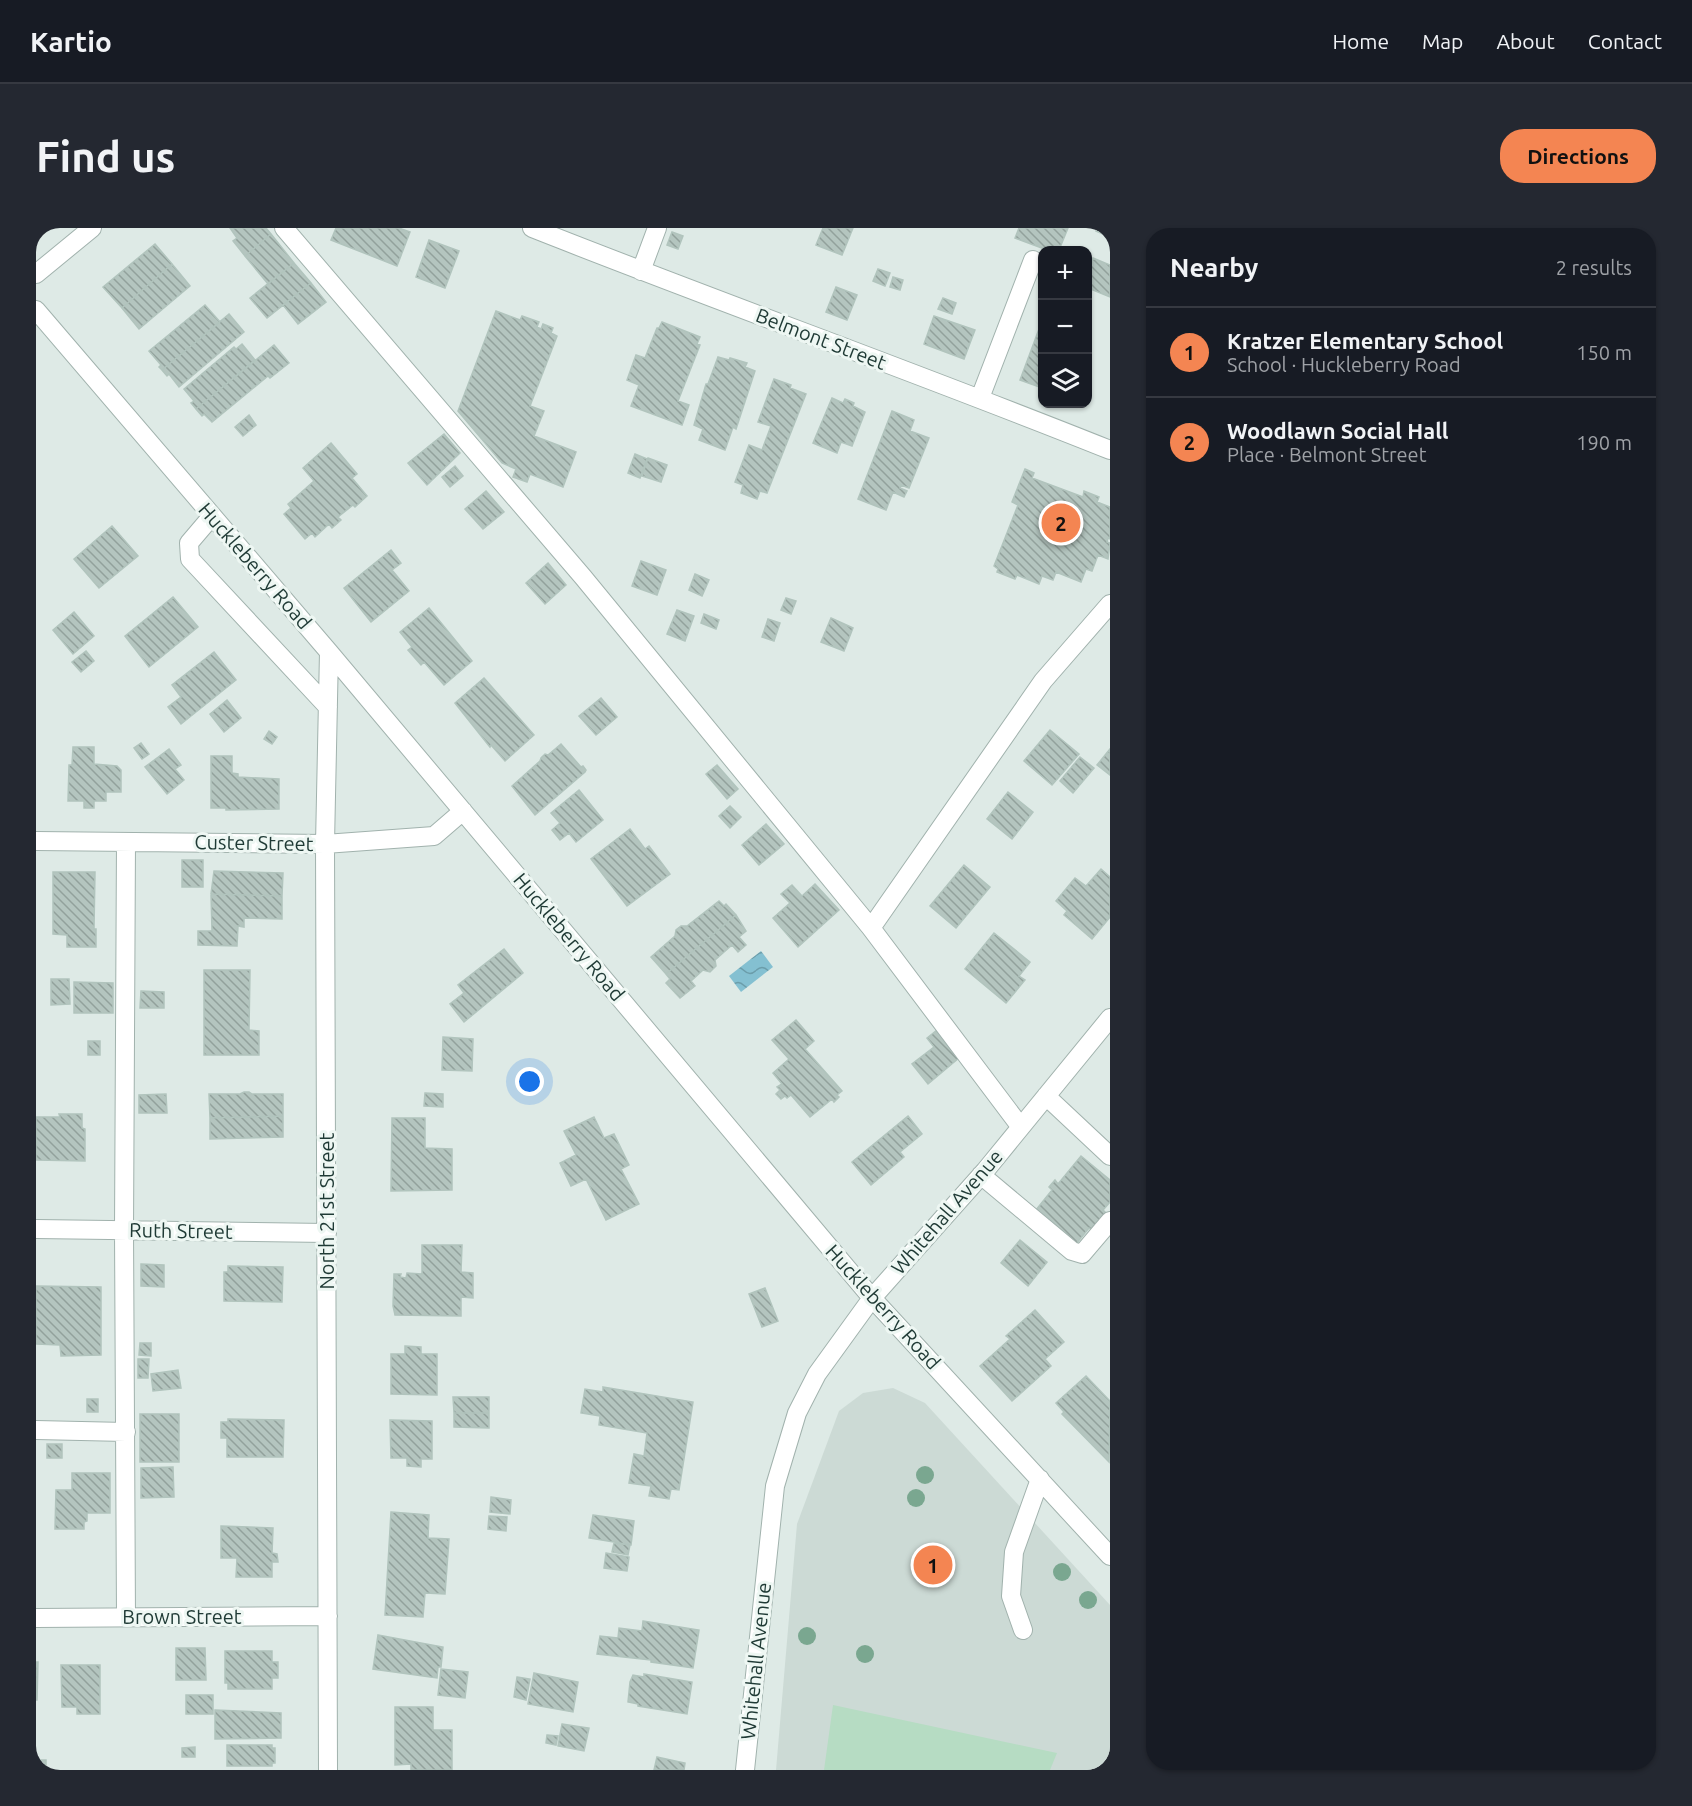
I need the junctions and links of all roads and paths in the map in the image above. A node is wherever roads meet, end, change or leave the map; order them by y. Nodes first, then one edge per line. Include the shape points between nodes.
1 (92, 228) edge
2 (284, 228) edge
3 (532, 228) edge
4 (657, 228) edge
5 (1033, 260) dead end
6 (641, 271) junction
7 (36, 274) edge
8 (36, 310) edge
9 (980, 398) junction
10 (1110, 450) edge
11 (212, 516) junction
12 (1110, 604) edge
13 (329, 652) junction
14 (328, 707) junction
15 (463, 811) junction
16 (36, 841) edge
17 (126, 842) junction
18 (325, 844) junction
19 (871, 928) junction
20 (1110, 1018) edge
21 (1046, 1096) junction
22 (1020, 1126) junction
23 (1110, 1156) edge
24 (981, 1175) junction
25 (1110, 1221) edge
26 (36, 1229) edge
27 (124, 1230) junction
28 (327, 1233) junction
29 (872, 1298) junction
30 (36, 1430) edge
31 (126, 1432) junction
32 (1040, 1479) junction
33 (1110, 1556) edge
34 (328, 1616) junction
35 (126, 1617) junction
36 (36, 1618) edge
37 (1023, 1630) dead end
38 (328, 1770) edge
39 (745, 1770) edge

1 - 7 street
2 - 19 street via 583,578
3 - 6 street, Belmont Street
4 - 6 street
5 - 9 street
6 - 9 street, Belmont Street
8 - 11 street, Huckleberry Road
9 - 10 street, Belmont Street
11 - 13 street, Huckleberry Road
11 - 14 street via 189,543 190,559
12 - 19 street via 1043,681
13 - 14 street, North 21st Street
13 - 15 street, Huckleberry Road
14 - 18 street, North 21st Street
15 - 18 street, Custer Street via 434,836
15 - 29 street, Huckleberry Road
16 - 17 street, Custer Street
17 - 18 street, Custer Street
17 - 27 street
18 - 28 street, North 21st Street
19 - 22 street
20 - 21 street, Whitehall Avenue
21 - 22 street, Whitehall Avenue
21 - 23 street
22 - 24 street, Whitehall Avenue
24 - 25 street via 1072,1251 1082,1254
24 - 29 street, Whitehall Avenue
26 - 27 street, Ruth Street
27 - 28 street, Ruth Street
27 - 31 street
28 - 34 street, North 21st Street
29 - 32 street, Huckleberry Road
29 - 39 street, Whitehall Avenue via 818,1374 797,1413 775,1486
30 - 31 street
31 - 35 street
32 - 33 street, Huckleberry Road
32 - 37 street via 1014,1552 1011,1596
34 - 35 street, Brown Street
34 - 38 street, North 21st Street
35 - 36 street, Brown Street

